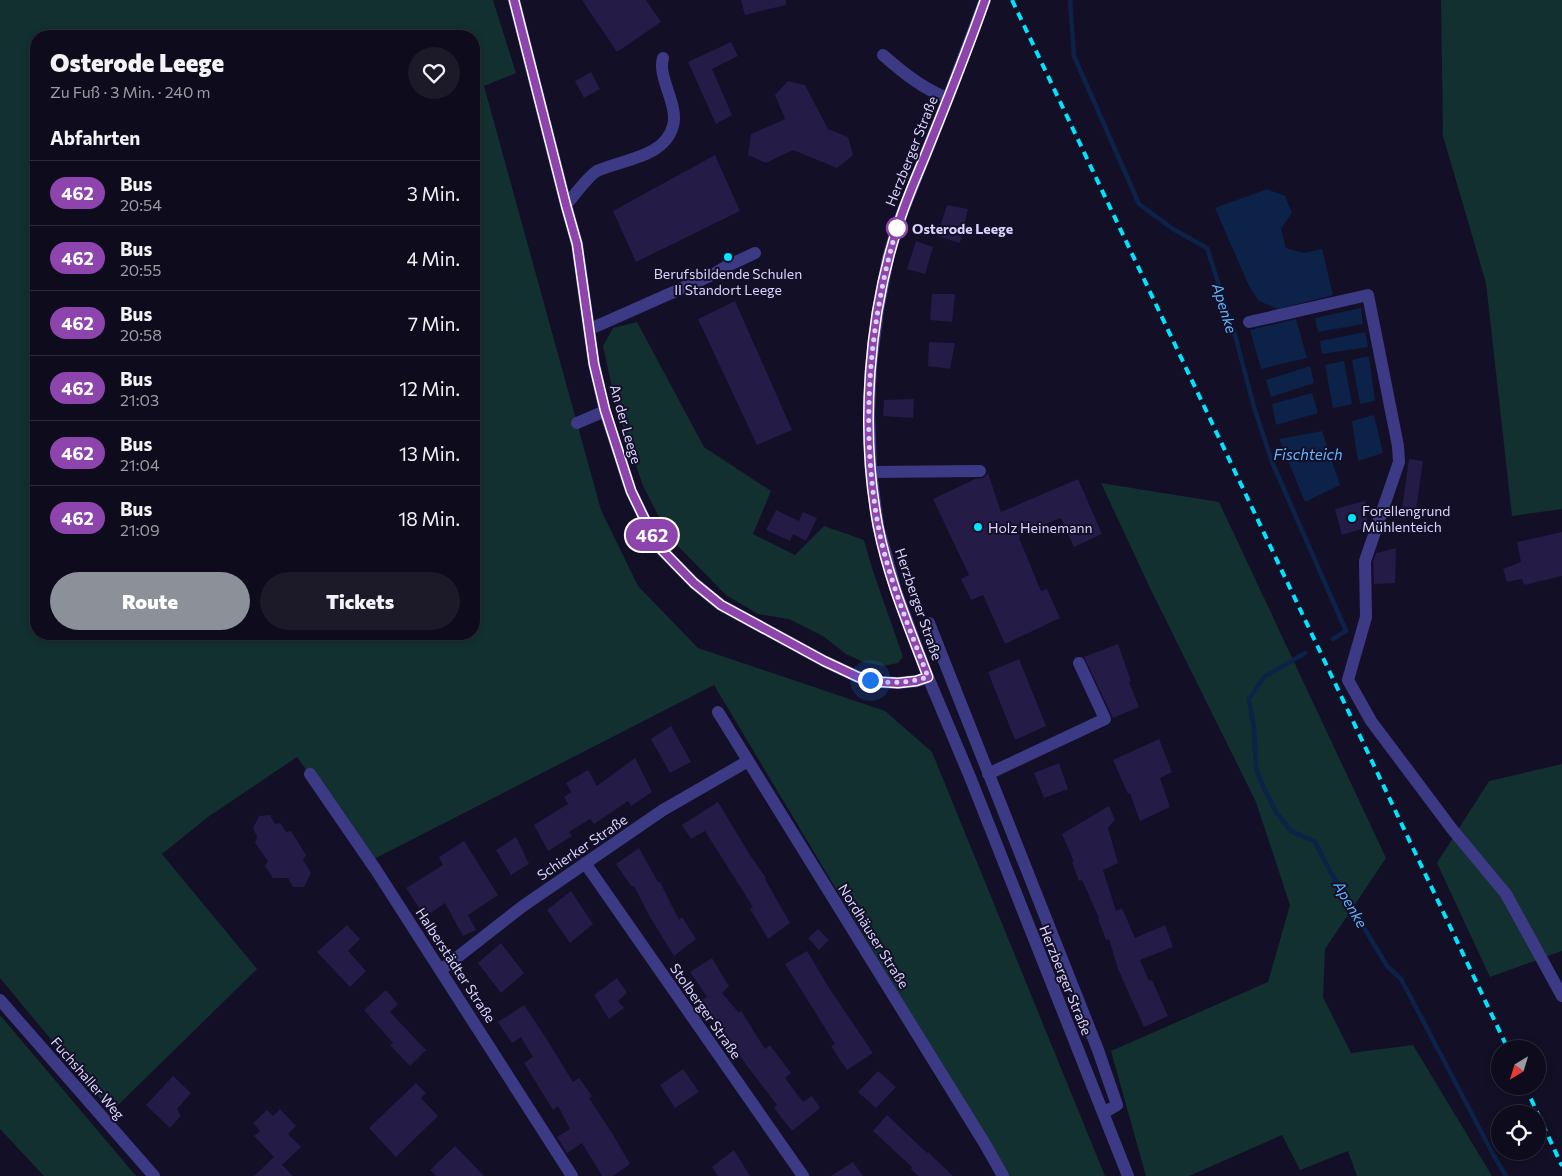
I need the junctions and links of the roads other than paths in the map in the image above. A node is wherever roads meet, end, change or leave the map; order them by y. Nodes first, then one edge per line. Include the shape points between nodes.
1 (514, 0) edge
2 (985, 0) edge
3 (884, 55) dead end
4 (663, 58) dead end
5 (948, 98) junction
6 (566, 205) junction
7 (755, 253) dead end
8 (1249, 322) dead end
9 (590, 329) junction
10 (605, 410) junction
11 (577, 422) dead end
12 (980, 470) dead end
13 (871, 472) junction
14 (928, 622) dead end
15 (1079, 663) dead end
16 (928, 677) junction
17 (718, 712) dead end
18 (748, 761) junction
19 (310, 774) dead end
20 (988, 774) junction
21 (585, 863) junction
22 (441, 970) junction
23 (1562, 996) edge
24 (0, 1000) edge
25 (1103, 1113) junction
26 (154, 1176) edge
27 (572, 1176) edge
28 (803, 1176) edge
29 (1003, 1176) edge
30 (1128, 1176) edge

1 - 6 street, An der Leege
2 - 5 street, Herzberger Straße
3 - 5 street via 930,90
4 - 6 street via 674,122 670,134 662,145 637,158 595,172
5 - 13 street, Herzberger Straße via 899,221 888,258 871,365 868,410
6 - 9 street, An der Leege via 577,244
7 - 9 street
8 - 23 street via 1368,295 1399,462 1365,561 1366,617 1348,680 1371,721 1452,829 1506,894
9 - 10 street, An der Leege
10 - 11 street
10 - 16 street, An der Leege via 631,491 657,545 694,583 721,605 858,677 898,683
12 - 13 street
13 - 16 street, Herzberger Straße via 886,559
14 - 20 street, Herzberger Straße
15 - 20 street via 1105,719
16 - 25 street, Herzberger Straße
17 - 18 street, Nordhäuser Straße
18 - 21 street, Schierker Straße via 663,810
18 - 29 street, Nordhäuser Straße
19 - 22 street, Halberstädter Straße
20 - 25 street, Herzberger Straße via 1118,1105
21 - 22 street, Schierker Straße via 522,906
21 - 28 street, Stolberger Straße
22 - 27 street, Halberstädter Straße
24 - 26 street, Fuchshaller Weg
25 - 30 street, Herzberger Straße

